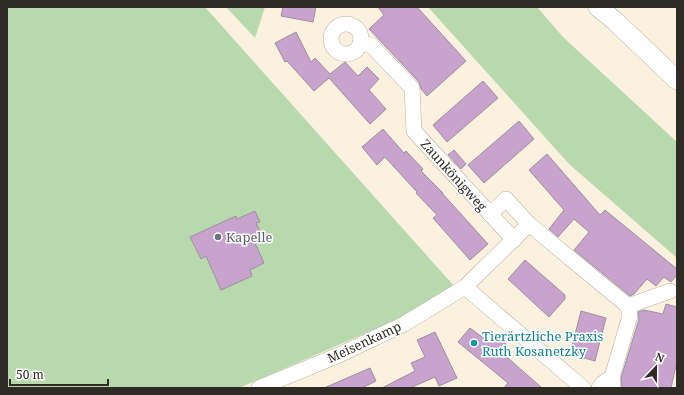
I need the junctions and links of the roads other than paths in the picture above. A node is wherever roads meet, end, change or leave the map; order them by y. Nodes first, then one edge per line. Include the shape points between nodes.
1 (598, 7) edge
2 (611, 14) edge
3 (360, 43) dead end
4 (677, 80) edge
5 (490, 214) junction
6 (529, 224) junction
7 (514, 240) junction
8 (465, 287) junction
9 (670, 290) dead end
10 (628, 306) junction
11 (613, 382) edge
12 (259, 388) edge
13 (583, 388) edge
14 (599, 388) edge

1 - 2 main road
2 - 4 main road
3 - 5 street, Zaunkönigweg via 371,45 412,88 414,131
5 - 6 street, Zaunkönigweg via 506,199
5 - 7 street, Zaunkönigweg
6 - 7 street
6 - 10 street, Zaunkönigweg
7 - 8 street
8 - 12 street, Meisenkamp via 404,324 339,355
8 - 13 street
9 - 10 street
10 - 11 street via 630,316
11 - 14 street via 603,383

